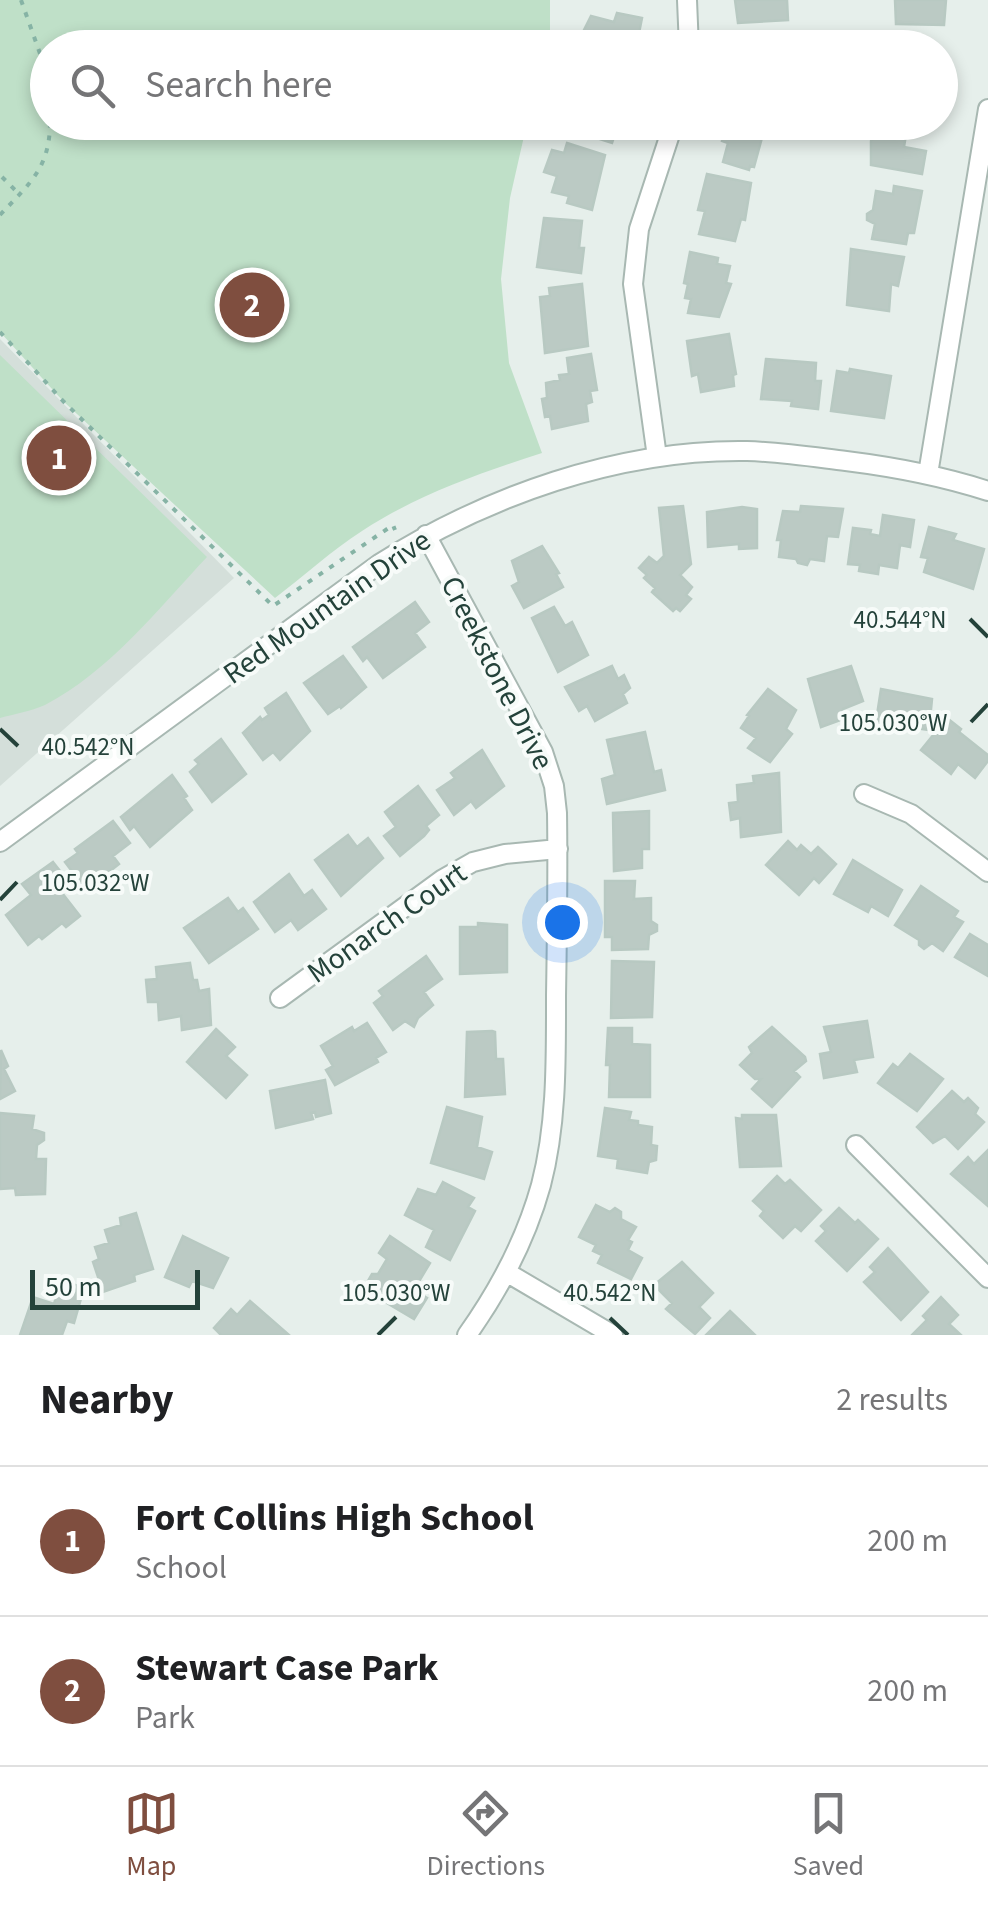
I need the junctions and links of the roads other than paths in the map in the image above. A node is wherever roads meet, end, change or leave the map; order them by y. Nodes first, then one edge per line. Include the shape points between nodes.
1 (687, 0) edge
2 (688, 30) edge
3 (988, 110) edge
4 (668, 140) edge
5 (656, 457) junction
6 (928, 474) junction
7 (988, 491) edge
8 (426, 535) junction
9 (864, 794) dead end
10 (0, 842) edge
11 (558, 849) junction
12 (988, 872) edge
13 (280, 998) dead end
14 (856, 1145) dead end
15 (506, 1272) junction
16 (988, 1278) edge
17 (467, 1335) edge
18 (613, 1335) edge

1 - 2 street
3 - 6 street
4 - 5 street via 638,230 633,284
5 - 6 street, Red Mountain Drive via 746,451
5 - 8 street, Red Mountain Drive via 558,481
6 - 7 street, Red Mountain Drive
8 - 10 street, Red Mountain Drive
8 - 11 street, Creekstone Drive via 543,752 554,786
9 - 12 street via 911,814
11 - 13 street, Monarch Court via 505,854 458,870
11 - 15 street, Creekstone Drive via 550,1139 541,1185
14 - 16 street
15 - 17 street, Creekstone Drive
15 - 18 street

